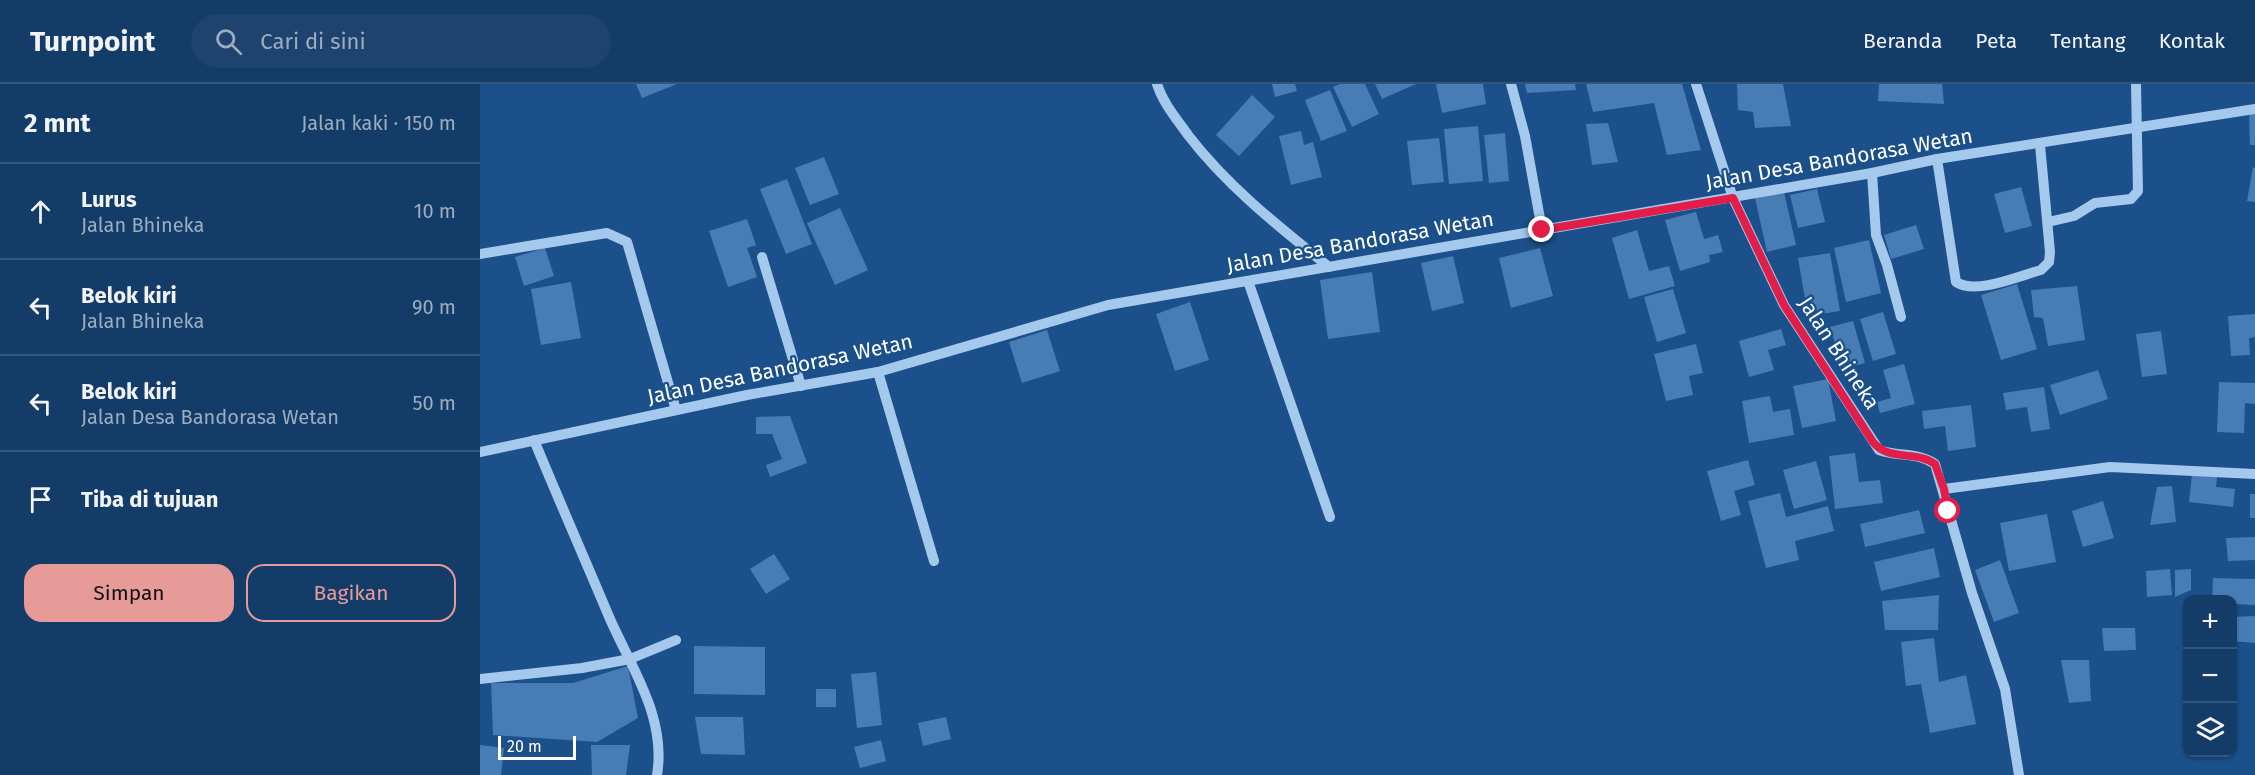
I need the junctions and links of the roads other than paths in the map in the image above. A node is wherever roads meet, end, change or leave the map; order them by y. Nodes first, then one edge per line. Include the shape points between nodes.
1 (1157, 84) edge
2 (1511, 84) edge
3 (1696, 84) edge
4 (2136, 84) edge
5 (2255, 109) edge
6 (2137, 128) junction
7 (2040, 144) junction
8 (1937, 159) junction
9 (1872, 173) junction
10 (1733, 198) junction
11 (2048, 222) junction
12 (1542, 230) junction
13 (480, 254) edge
14 (762, 257) dead end
15 (1329, 267) junction
16 (1248, 281) junction
17 (1901, 317) dead end
18 (878, 372) junction
19 (801, 386) junction
20 (676, 410) junction
21 (534, 441) junction
22 (480, 453) edge
23 (2255, 474) edge
24 (1944, 489) junction
25 (1330, 517) dead end
26 (934, 561) dead end
27 (676, 640) dead end
28 (630, 659) junction
29 (480, 679) edge
30 (657, 775) edge
31 (2019, 775) edge

1 - 15 street via 1168,108 1210,163
2 - 12 street
3 - 10 street
4 - 6 street
5 - 6 street, Jalan Desa Bandorasa Wetan
6 - 7 street, Jalan Desa Bandorasa Wetan
6 - 11 street via 2138,191 2131,199 2095,203 2074,216
7 - 8 street, Jalan Desa Bandorasa Wetan
7 - 11 street
8 - 9 street, Jalan Desa Bandorasa Wetan
8 - 11 street via 1956,282 1965,288 2041,270 2049,262
9 - 10 street, Jalan Desa Bandorasa Wetan
9 - 17 street via 1876,235
10 - 12 street, Jalan Desa Bandorasa Wetan
10 - 24 street, Jalan Bhineka via 1784,305 1873,442 1879,450 1891,454 1929,459 1935,464
12 - 15 street, Jalan Desa Bandorasa Wetan
13 - 20 street via 607,232 627,242
14 - 19 street
15 - 16 street, Jalan Desa Bandorasa Wetan
16 - 18 street, Jalan Desa Bandorasa Wetan via 1108,305
16 - 25 street
18 - 19 street, Jalan Desa Bandorasa Wetan
18 - 26 street
19 - 20 street, Jalan Desa Bandorasa Wetan
20 - 21 street, Jalan Desa Bandorasa Wetan
21 - 22 street, Jalan Desa Bandorasa Wetan
21 - 28 street
23 - 24 street via 2110,467
24 - 31 street via 1972,593 2005,689
27 - 28 street
28 - 29 street
28 - 30 street via 655,721

